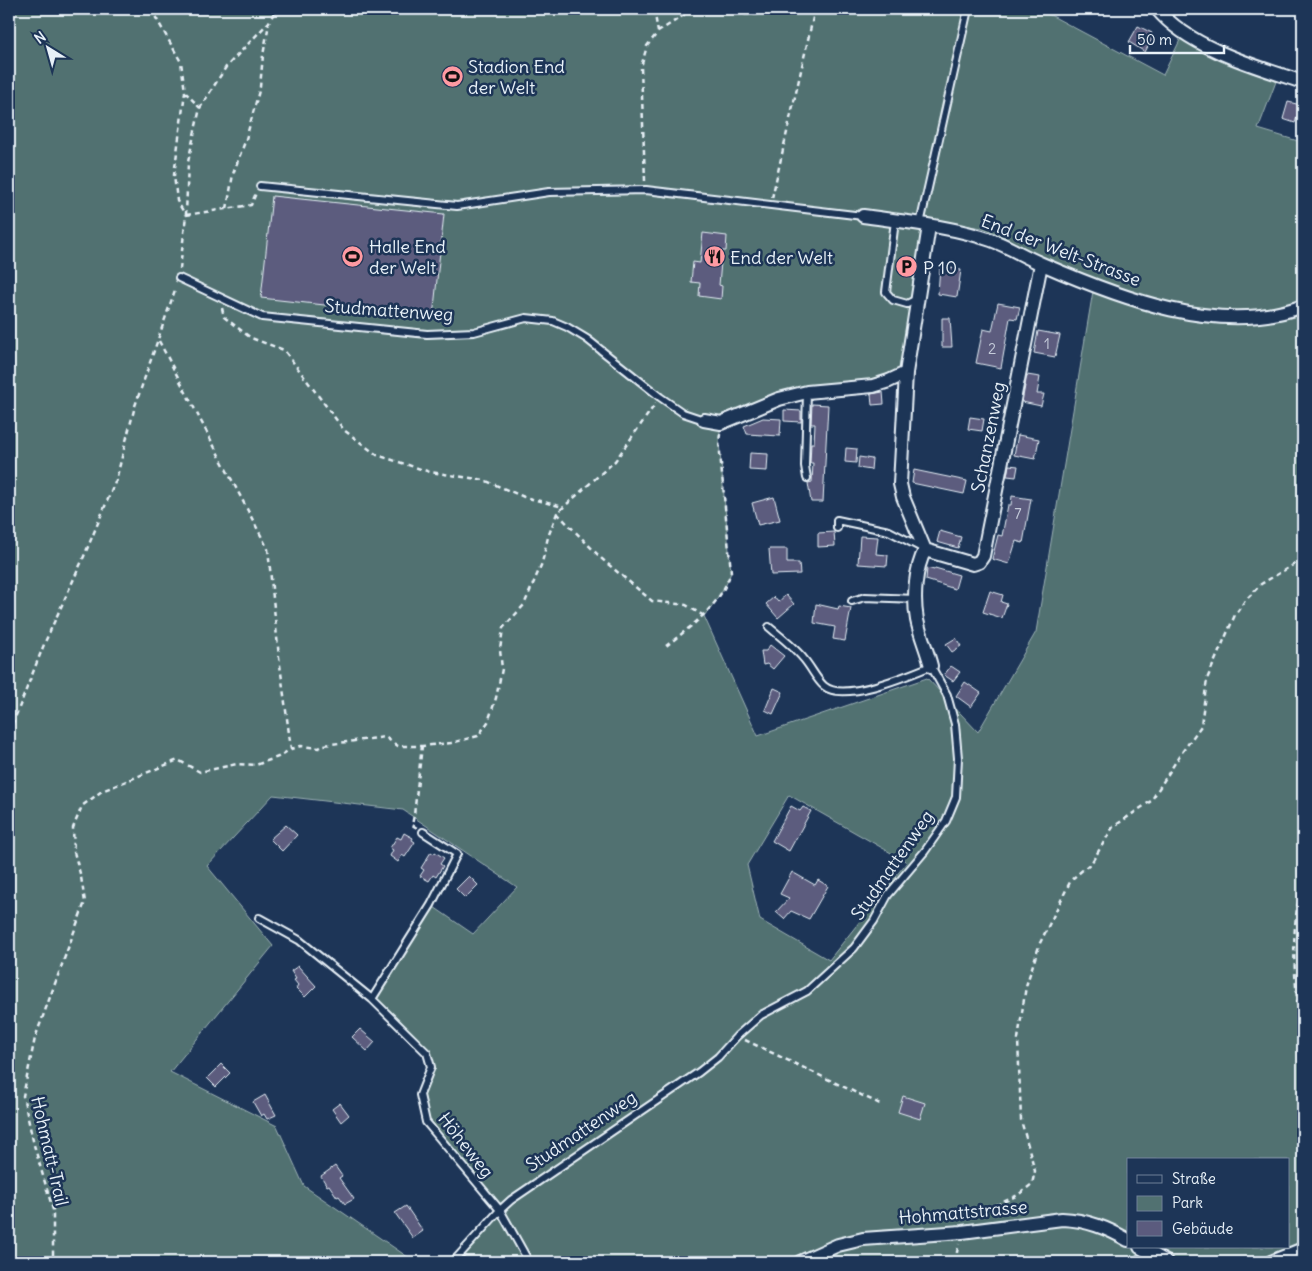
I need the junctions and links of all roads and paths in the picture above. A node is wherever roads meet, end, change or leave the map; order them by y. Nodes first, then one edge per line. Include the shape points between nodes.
1 (151, 9) edge
2 (276, 9) edge
3 (654, 9) edge
4 (694, 9) edge
5 (718, 9) edge
6 (792, 9) edge
7 (815, 9) edge
8 (968, 9) edge
9 (1157, 9) edge
10 (269, 22) junction
11 (658, 32) junction
12 (1303, 82) edge
13 (185, 92) junction
14 (200, 108) junction
15 (260, 186) joint
16 (646, 190) junction
17 (771, 205) junction
18 (227, 209) junction
19 (186, 215) junction
20 (864, 216) joint
21 (895, 221) junction
22 (925, 225) junction
23 (1041, 264) junction
24 (179, 278) junction
25 (218, 297) junction
26 (918, 298) junction
27 (1303, 306) edge
28 (159, 340) junction
29 (906, 373) junction
30 (807, 392) junction
31 (660, 397) junction
32 (704, 420) joint
33 (721, 423) junction
34 (807, 478) dead end
35 (563, 507) junction
36 (557, 513) junction
37 (837, 528) dead end
38 (925, 550) junction
39 (1303, 559) edge
40 (916, 599) junction
41 (852, 601) dead end
42 (704, 616) junction
43 (769, 627) dead end
44 (666, 646) dead end
45 (931, 666) junction
46 (9, 733) edge
47 (422, 746) junction
48 (291, 749) junction
49 (423, 832) joint
50 (1303, 884) edge
51 (259, 918) dead end
52 (372, 999) junction
53 (736, 1036) junction
54 (1303, 1054) edge
55 (880, 1104) dead end
56 (500, 1210) junction
57 (962, 1232) junction
58 (1127, 1240) edge
59 (1142, 1248) edge
60 (1303, 1249) edge
61 (1291, 1258) edge
62 (58, 1262) edge
63 (453, 1262) edge
64 (528, 1262) edge
65 (800, 1262) edge
66 (957, 1262) edge
67 (1166, 1262) edge
68 (1271, 1262) edge

1 - 13 path via 181,62
2 - 10 path
3 - 11 path
4 - 11 path
5 - 6 path via 756,15
7 - 17 path
8 - 22 lane
9 - 12 street via 1202,44
10 - 14 path via 226,67
10 - 18 path via 260,87 233,174
11 - 16 path via 648,46 641,66
13 - 14 path
13 - 19 path via 174,175 177,200
14 - 19 path via 188,162
15 - 16 lane via 457,206 549,192
15 - 18 path via 251,205
16 - 17 lane
17 - 20 lane
18 - 19 path
19 - 24 path
20 - 21 street, End der Welt-Strasse
21 - 22 street, End der Welt-Strasse
21 - 26 lane via 886,292 893,300 907,304
22 - 23 street, End der Welt-Strasse via 974,234
22 - 26 street
23 - 27 street, End der Welt-Strasse via 1092,285 1191,313 1243,318
23 - 38 street, Schanzenweg via 983,556 973,564
24 - 25 lane, Studmattenweg
24 - 28 path
25 - 31 lane, Studmattenweg via 262,317 427,334 474,332 526,318 553,321 587,340
25 - 35 path via 224,317 251,338 284,350 344,430 377,455 430,472 484,480 524,497
26 - 29 street
28 - 46 path via 135,406 116,480
28 - 48 path via 268,549
29 - 30 street via 873,386
29 - 38 street via 900,484
30 - 33 street via 762,405
30 - 34 lane
31 - 32 lane, Studmattenweg via 683,413
31 - 35 path via 615,461
32 - 33 street, Studmattenweg
33 - 42 path via 719,442 731,572 719,598
35 - 36 path
36 - 42 path via 602,560 652,601 686,605
36 - 47 path via 542,563 524,605 503,628 502,669 488,722 478,736
37 - 38 lane via 837,520 889,531
38 - 40 street, Studmattenweg via 917,572
39 - 57 path via 1261,584 1244,602 1207,679 1201,726 1151,801 1113,826 1092,862 1071,880 1037,952 1026,986 1018,1039 1021,1120 1035,1171 1032,1184 999,1204 967,1213
40 - 41 lane via 865,596
40 - 45 street, Studmattenweg via 917,620
42 - 44 path
43 - 45 lane via 803,658 825,687 835,691 894,681
45 - 53 lane, Studmattenweg via 947,695 956,724 956,797 946,821 888,895 854,948 807,991 762,1015
47 - 48 path via 398,746 385,738
47 - 49 path via 412,825
48 - 62 path, Hohmatt-Trail via 256,765 237,764 200,772 178,760 102,791 82,806 74,828 74,852 85,902 35,1038 22,1096 53,1210 53,1258
49 - 52 lane via 457,854 431,905
50 - 54 path via 1295,928
51 - 52 lane, Höheweg via 299,940
52 - 56 lane, Höheweg via 427,1053 431,1067 420,1095 426,1122
53 - 55 path
53 - 56 lane, Studmattenweg via 699,1072
56 - 63 lane, Studmattenweg
56 - 64 lane, Höheweg
57 - 58 street, Hohmattstrasse via 1062,1219 1090,1222
57 - 65 street, Hohmattstrasse via 863,1239 838,1245
57 - 66 path via 956,1252
59 - 67 street
60 - 61 street
61 - 68 street

